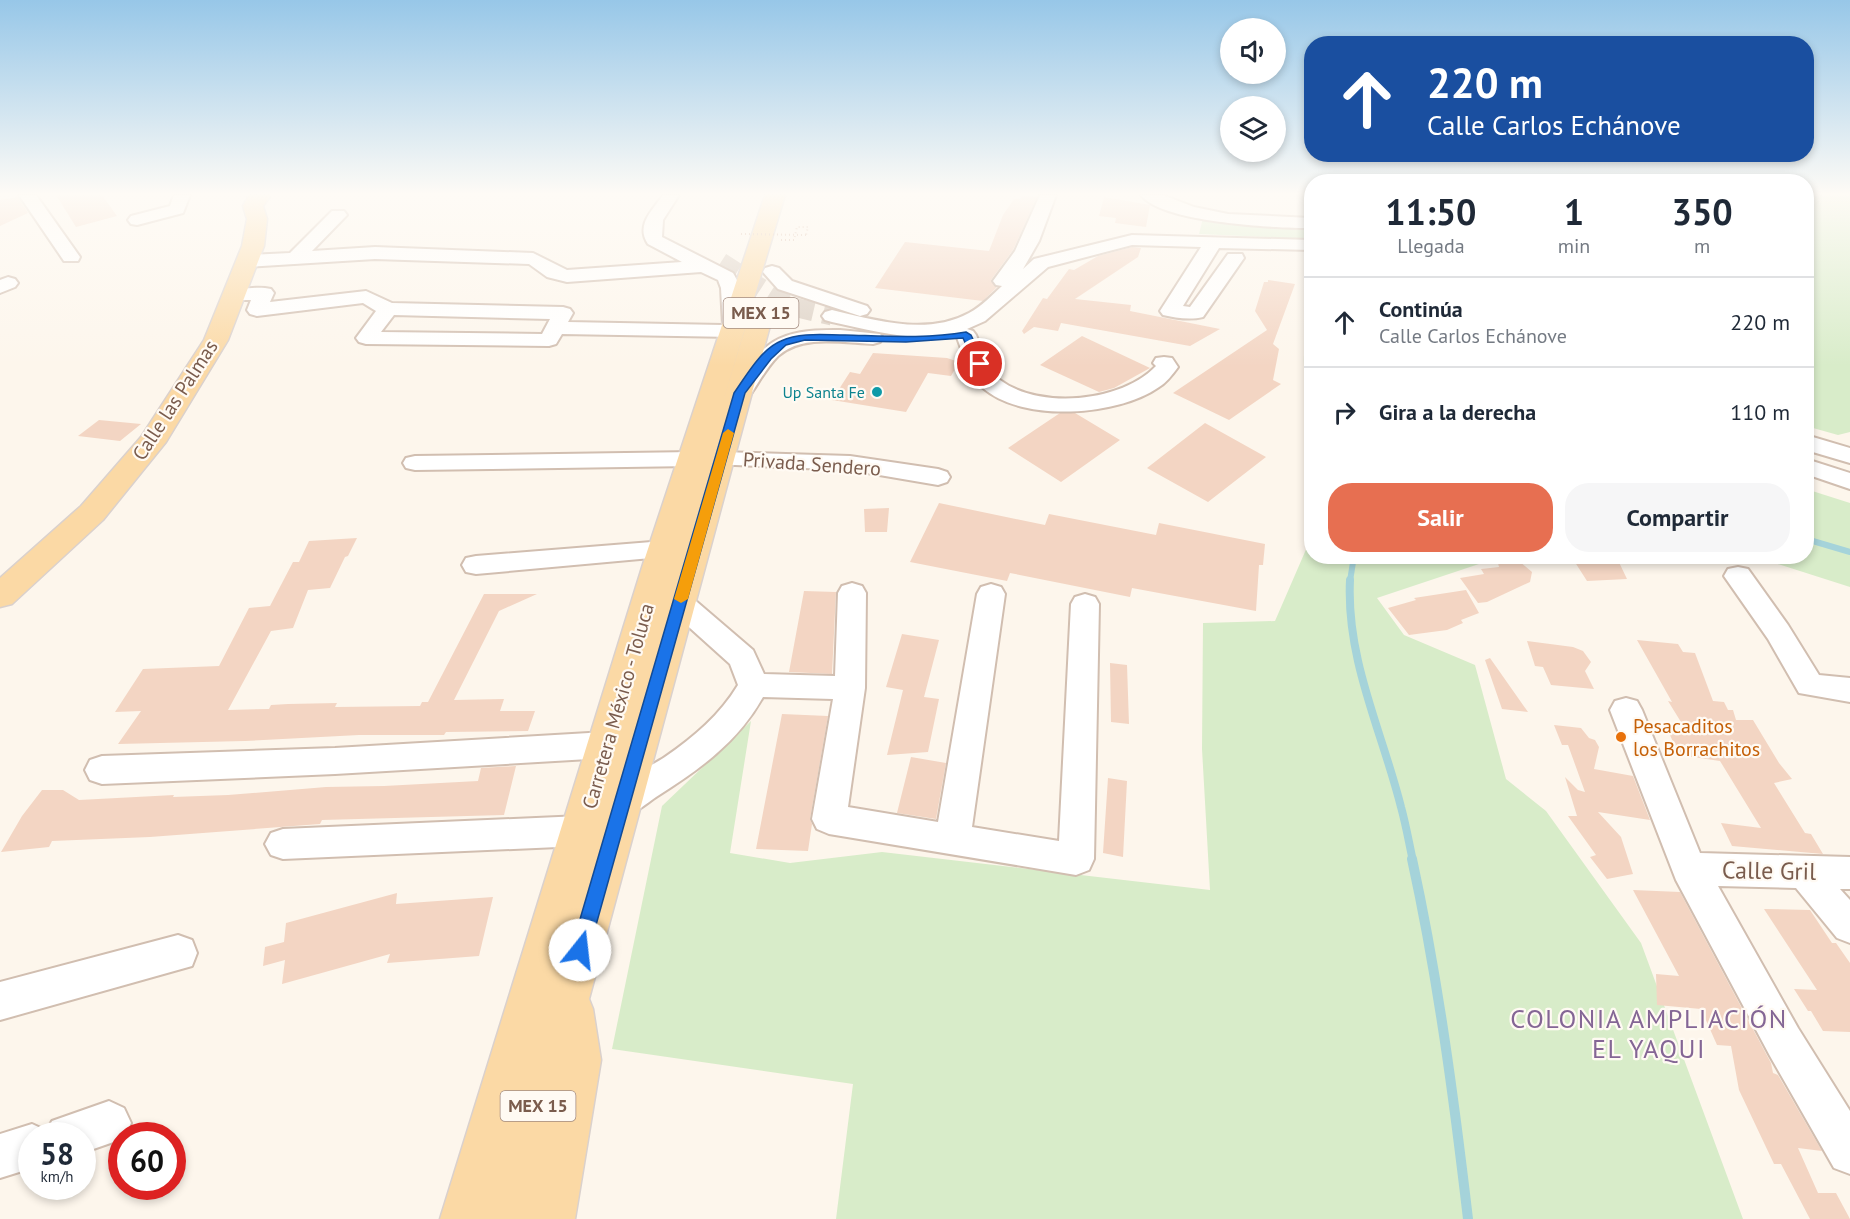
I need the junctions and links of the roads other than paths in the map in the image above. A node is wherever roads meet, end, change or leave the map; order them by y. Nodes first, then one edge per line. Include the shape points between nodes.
1 (67, 252) edge
2 (251, 252) edge
3 (301, 252) edge
4 (682, 252) edge
5 (758, 252) edge
6 (778, 252) edge
7 (1025, 252) edge
8 (1082, 252) edge
9 (1207, 252) edge
10 (297, 256) junction
11 (1065, 256) junction
12 (71, 257) dead end
13 (1235, 258) dead end
14 (247, 261) junction
15 (711, 264) junction
16 (772, 272) junction
17 (234, 296) junction
18 (828, 308) junction
19 (388, 309) junction
20 (555, 327) junction
21 (734, 331) junction
22 (966, 335) junction
23 (906, 339) junction
24 (1164, 363) dead end
25 (740, 393) junction
26 (1814, 445) edge
27 (1850, 456) edge
28 (707, 459) junction
29 (415, 464) dead end
30 (1814, 469) edge
31 (938, 477) dead end
32 (1850, 481) edge
33 (664, 550) junction
34 (476, 565) dead end
35 (1738, 576) dead end
36 (852, 593) dead end
37 (991, 594) dead end
38 (0, 596) edge
39 (680, 603) junction
40 (1085, 604) dead end
41 (753, 685) junction
42 (850, 688) junction
43 (1850, 690) edge
44 (1626, 710) dead end
45 (606, 745) junction
46 (102, 770) dead end
47 (623, 801) junction
48 (581, 831) junction
49 (953, 839) junction
50 (283, 844) dead end
51 (1689, 869) junction
52 (1806, 873) junction
53 (1850, 873) edge
54 (1850, 926) edge
55 (178, 953) dead end
56 (568, 992) junction
57 (0, 1001) edge
58 (18, 1150) edge
59 (1850, 1152) edge
60 (0, 1156) edge
61 (467, 1219) edge
62 (508, 1219) edge
63 (548, 1219) edge

1 - 12 street
2 - 14 main road, Calle las Palmas
3 - 10 street
4 - 15 street
5 - 21 main road, Carretera México - Toluca / MEX 15
6 - 16 main road, Carretera México - Toluca / MEX 15
7 - 18 street via 1016,267 982,301 941,319 905,321
8 - 11 street
9 - 13 street via 1170,311 1196,312
10 - 14 street
10 - 15 street via 375,253 533,259 554,273 567,276
11 - 18 street via 1041,263 978,317 952,328 912,331 880,327
11 - 22 street via 1044,273 1004,318
14 - 17 main road, Calle las Palmas
15 - 21 street via 731,288
16 - 18 street via 785,285
16 - 25 main road, Carretera México - Toluca / MEX 15
17 - 19 street via 264,293 257,310 366,297
17 - 38 main road, Calle las Palmas via 216,340 152,442 92,513
18 - 23 street via 810,304 801,316 818,328
19 - 20 street via 562,313
19 - 20 street via 366,338 549,340
20 - 21 street
21 - 28 main road, Carretera México - Toluca / MEX 15
22 - 23 street
22 - 24 street via 991,384 1019,398 1045,402 1112,400 1139,391 1162,374 1167,366
23 - 25 street via 805,338 783,343 767,357
25 - 28 main road, Carretera México - Toluca / MEX 15
26 - 27 street
28 - 29 street, Privada Sendero
28 - 31 street, Privada Sendero via 850,463
28 - 33 main road, Carretera México - Toluca / MEX 15
28 - 39 main road, Carretera México - Toluca / MEX 15
30 - 32 street
33 - 34 street
33 - 45 main road, Carretera México - Toluca / MEX 15
35 - 43 street via 1810,685
36 - 42 street
37 - 49 street
39 - 41 street via 742,658
39 - 47 main road, Carretera México - Toluca / MEX 15
40 - 49 street via 1076,859
41 - 42 street
41 - 47 street via 737,713 704,746 686,762
42 - 49 street via 829,819
44 - 51 street
45 - 46 street
45 - 48 main road, Carretera México - Toluca / MEX 15
47 - 56 main road, Carretera México - Toluca / MEX 15
48 - 50 street
48 - 61 main road, Carretera México - Toluca / MEX 15
51 - 52 street, Calle Gril
51 - 59 street
52 - 53 street, Calle Gril
52 - 54 street
55 - 57 street
56 - 62 main road, Carretera México - Toluca / MEX 15
56 - 63 main road via 577,1060
58 - 60 street

